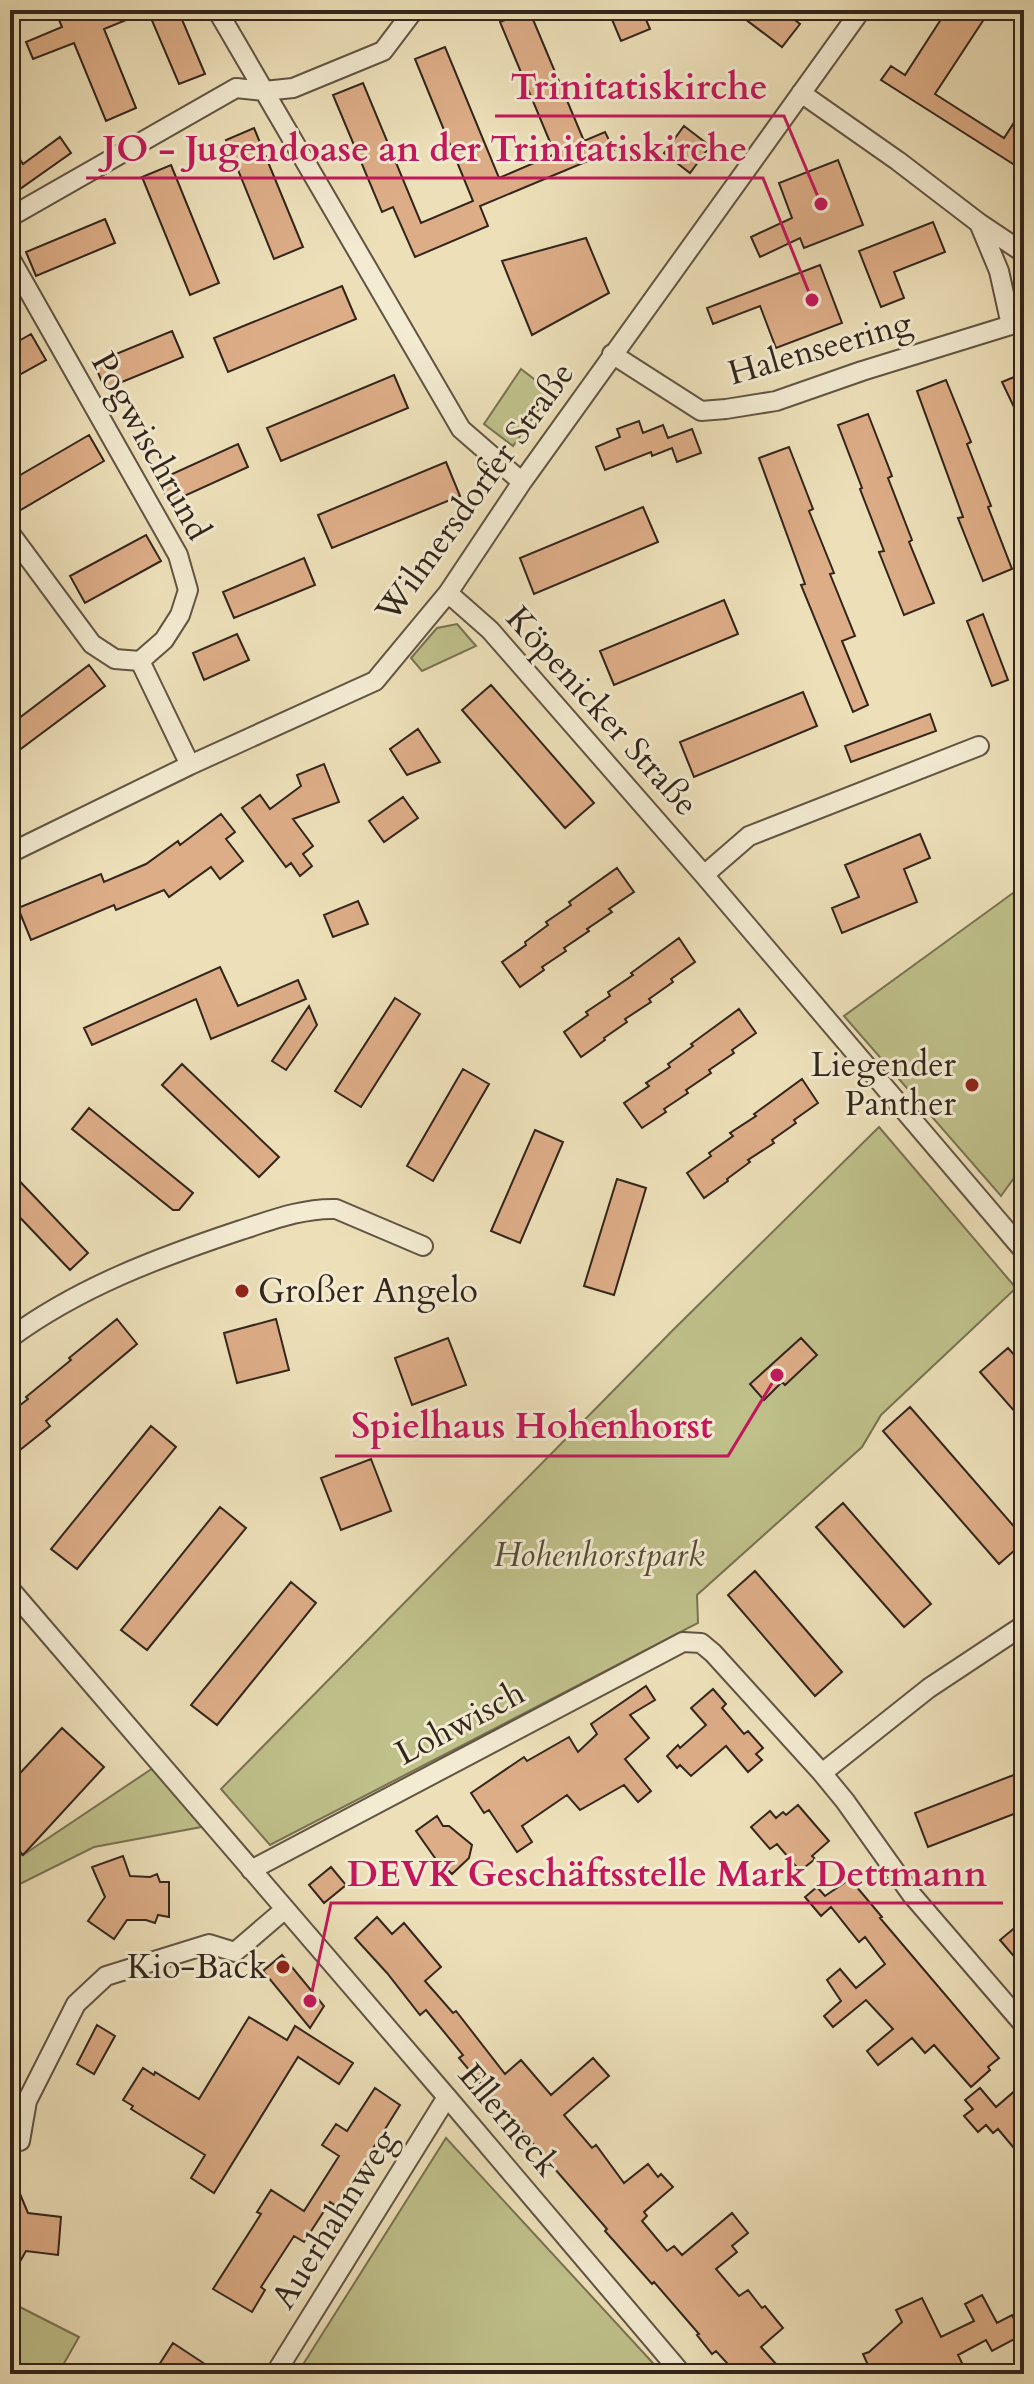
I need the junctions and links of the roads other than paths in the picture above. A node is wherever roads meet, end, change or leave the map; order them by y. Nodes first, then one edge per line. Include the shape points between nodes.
1 (217, 10) edge
2 (414, 10) edge
3 (861, 10) edge
4 (264, 91) junction
5 (801, 93) junction
6 (10, 217) edge
7 (979, 223) junction
8 (1024, 253) edge
9 (10, 258) edge
10 (1017, 324) edge
11 (612, 354) junction
12 (522, 482) junction
13 (10, 533) edge
14 (448, 593) junction
15 (140, 661) junction
16 (979, 746) dead end
17 (190, 765) junction
18 (10, 853) edge
19 (704, 875) junction
20 (423, 1246) dead end
21 (1024, 1251) edge
22 (10, 1338) edge
23 (10, 1589) edge
24 (1024, 1625) edge
25 (822, 1773) junction
26 (251, 1870) junction
27 (284, 1910) junction
28 (1024, 2025) edge
29 (447, 2097) junction
30 (20, 2141) dead end
31 (275, 2374) edge
32 (682, 2374) edge

1 - 4 street
2 - 4 street via 383,51 293,88
3 - 5 street, Wilmersdorfer Straße
4 - 6 street via 236,88
4 - 12 street via 461,429
5 - 7 street, Halenseering
5 - 11 street, Wilmersdorfer Straße
7 - 8 street, Halenseering
7 - 10 street, Halenseering
9 - 15 street, Pogwischrund via 178,555 188,590 180,615 164,640
10 - 11 street, Halenseering via 776,401 701,411
11 - 12 street, Wilmersdorfer Straße
12 - 14 street, Wilmersdorfer Straße
13 - 15 street via 92,644 115,659
14 - 17 street, Wilmersdorfer Straße via 375,681
14 - 19 street, Köpenicker Straße via 490,630
15 - 17 street
16 - 19 street via 749,836
17 - 18 street, Wilmersdorfer Straße
19 - 21 street, Köpenicker Straße
20 - 22 street via 336,1209 291,1214 179,1251 83,1292
23 - 26 street, Ellerneck
24 - 25 street via 929,1688
25 - 26 street, Lohwisch via 713,1653 701,1643 683,1642
25 - 28 street via 912,1895
26 - 27 street, Ellerneck
27 - 29 street, Ellerneck
27 - 30 street via 235,1952 209,1944 106,1976 76,2004 27,2101
29 - 31 street, Auerhahnweg
29 - 32 street, Ellerneck

